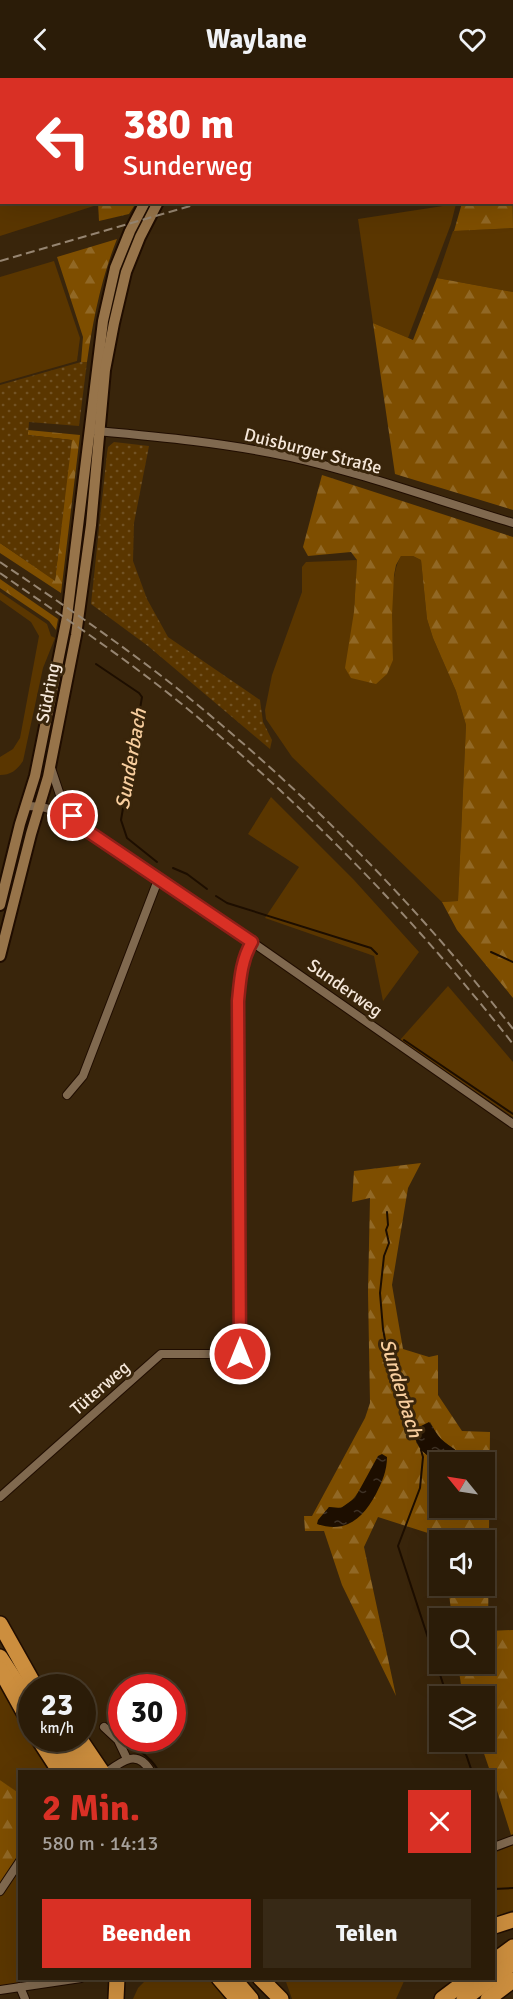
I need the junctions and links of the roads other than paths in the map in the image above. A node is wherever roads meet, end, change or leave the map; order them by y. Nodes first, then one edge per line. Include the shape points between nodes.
1 (145, 204) edge
2 (157, 204) edge
3 (94, 431) junction
4 (513, 523) edge
5 (51, 765) junction
6 (27, 802) junction
7 (40, 806) junction
8 (86, 830) junction
9 (158, 880) junction
10 (0, 905) edge
11 (252, 942) junction
12 (0, 956) edge
13 (67, 1095) dead end
14 (513, 1124) edge
15 (0, 1497) edge
16 (3, 1629) edge
17 (0, 1657) edge
18 (0, 1669) edge
19 (28, 1674) edge
20 (33, 1674) edge
21 (18, 1685) edge
22 (18, 1702) edge
23 (104, 1726) dead end
24 (47, 1752) edge
25 (62, 1752) edge
26 (81, 1752) edge
27 (88, 1752) edge
28 (127, 1759) junction
29 (59, 1770) edge
30 (74, 1770) edge
31 (99, 1770) edge
32 (149, 1770) edge
33 (513, 1840) edge
34 (495, 1847) edge
35 (18, 1864) edge
36 (0, 1891) edge
37 (513, 1920) edge
38 (495, 1926) edge
39 (513, 1947) edge
40 (495, 1960) edge
41 (513, 1963) edge
42 (495, 1976) edge
43 (67, 1980) edge
44 (117, 1980) edge
45 (221, 1980) edge
46 (235, 1980) edge
47 (262, 1980) edge
48 (467, 1980) edge
49 (490, 1980) edge
50 (513, 1980) edge
51 (20, 1987) junction
52 (0, 1990) edge
53 (513, 1996) edge
54 (25, 1999) edge
55 (116, 1999) edge
56 (237, 1999) edge
57 (251, 1999) edge
58 (280, 1999) edge
59 (442, 1999) edge
60 (464, 1999) edge
61 (488, 1999) edge
62 (496, 1999) edge

1 - 3 main road, Südring via 130,231 108,295 101,332
2 - 3 main road, Südring via 140,237 119,297
3 - 4 street, Duisburger Straße via 186,439 291,457
3 - 5 main road, Südring via 83,588
3 - 6 main road, Südring via 67,617
5 - 7 main road, Südring
5 - 8 street, Sunderweg via 62,801
6 - 7 street, Sunderweg
6 - 10 main road, Südring
7 - 8 street, Sunderweg via 59,812
7 - 12 main road, Südring
8 - 9 street, Sunderweg
9 - 11 street, Sunderweg
9 - 13 street via 83,1076
11 - 14 street, Sunderweg
11 - 15 street, Tüterweg via 243,961 238,1001 240,1354 161,1354
16 - 19 highway
16 - 20 highway
17 - 21 highway
18 - 22 highway
23 - 28 street via 118,1740
24 - 29 highway
25 - 30 highway
26 - 31 highway
27 - 31 highway
28 - 31 street
28 - 32 street via 141,1761
33 - 34 street
35 - 36 street
37 - 38 highway
39 - 40 highway
41 - 42 highway
43 - 51 street
44 - 55 highway
45 - 56 highway
46 - 57 highway
47 - 58 highway
48 - 59 highway
49 - 60 highway
50 - 61 highway
51 - 52 street
51 - 54 street
53 - 62 highway

